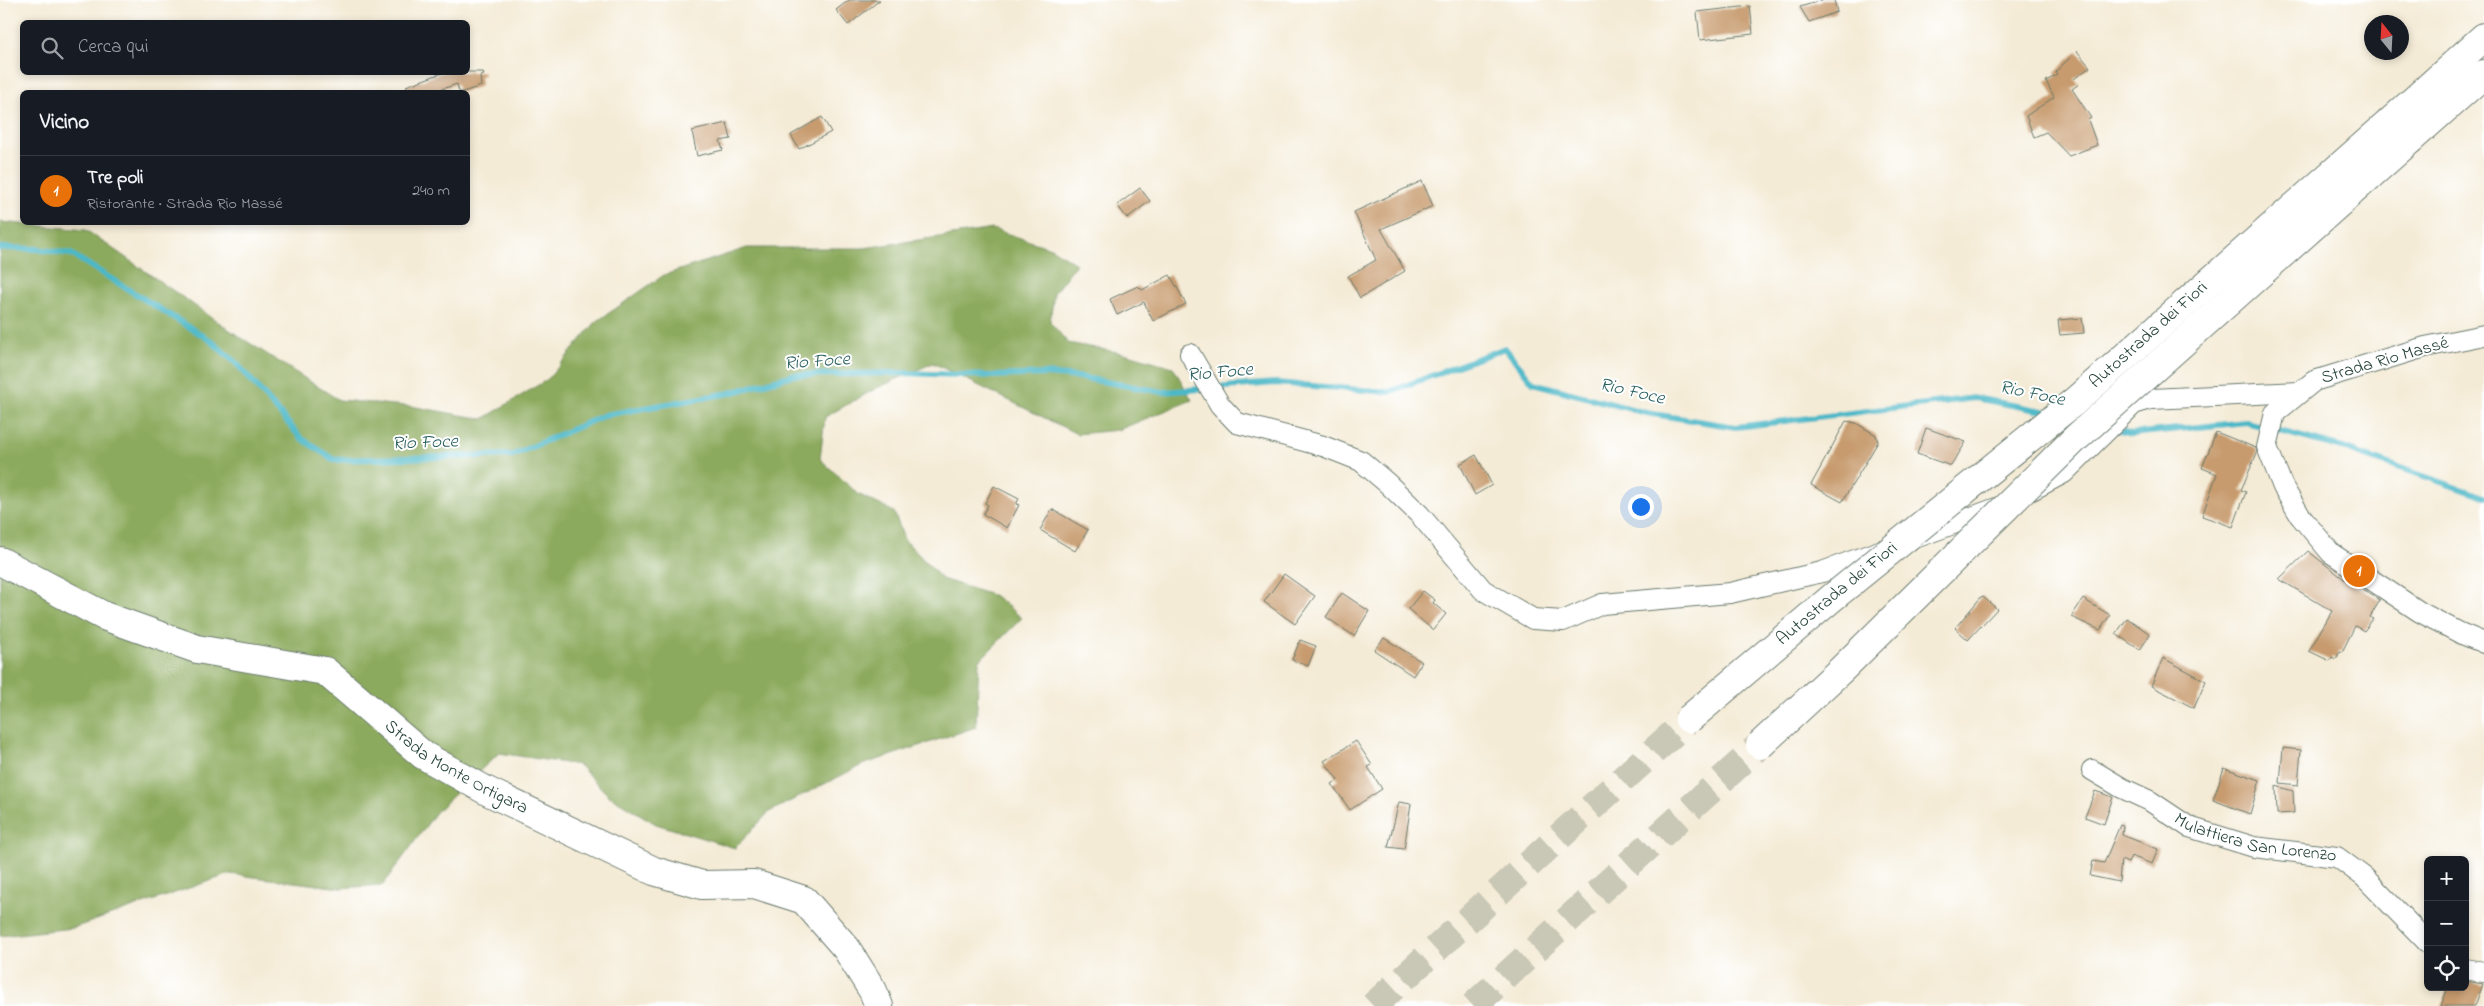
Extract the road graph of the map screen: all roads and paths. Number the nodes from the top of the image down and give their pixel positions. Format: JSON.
{"nodes":[{"id":1,"x":2484,"y":37,"type":"edge"},
{"id":2,"x":2484,"y":74,"type":"edge"},
{"id":3,"x":2484,"y":335,"type":"edge"},
{"id":4,"x":1190,"y":354,"type":"dead end"},
{"id":5,"x":2299,"y":392,"type":"junction"},
{"id":6,"x":0,"y":560,"type":"edge"},
{"id":7,"x":2484,"y":643,"type":"edge"},
{"id":8,"x":1689,"y":719,"type":"tunnel mouth"},
{"id":9,"x":1760,"y":746,"type":"tunnel mouth"},
{"id":10,"x":2092,"y":770,"type":"dead end"},
{"id":11,"x":2424,"y":939,"type":"edge"},
{"id":12,"x":2469,"y":970,"type":"edge"},
{"id":13,"x":2484,"y":972,"type":"edge"},
{"id":14,"x":879,"y":1006,"type":"edge"}],
"edges":[{"from":1,"to":8,"type":"main road","name":"Autostrada dei Fiori","bridge":true},
{"from":2,"to":9,"type":"main road","name":"Autostrada dei Fiori","bridge":true},
{"from":3,"to":5,"type":"street","name":"Strada Rio Massé"},
{"from":4,"to":5,"type":"street"},
{"from":5,"to":7,"type":"street","name":"Strada Rio Massé"},
{"from":6,"to":14,"type":"main road","name":"Strada Monte Ortigara"},
{"from":10,"to":11,"type":"street","name":"Mulattiera San Lorenzo"},
{"from":12,"to":13,"type":"street"}]}
